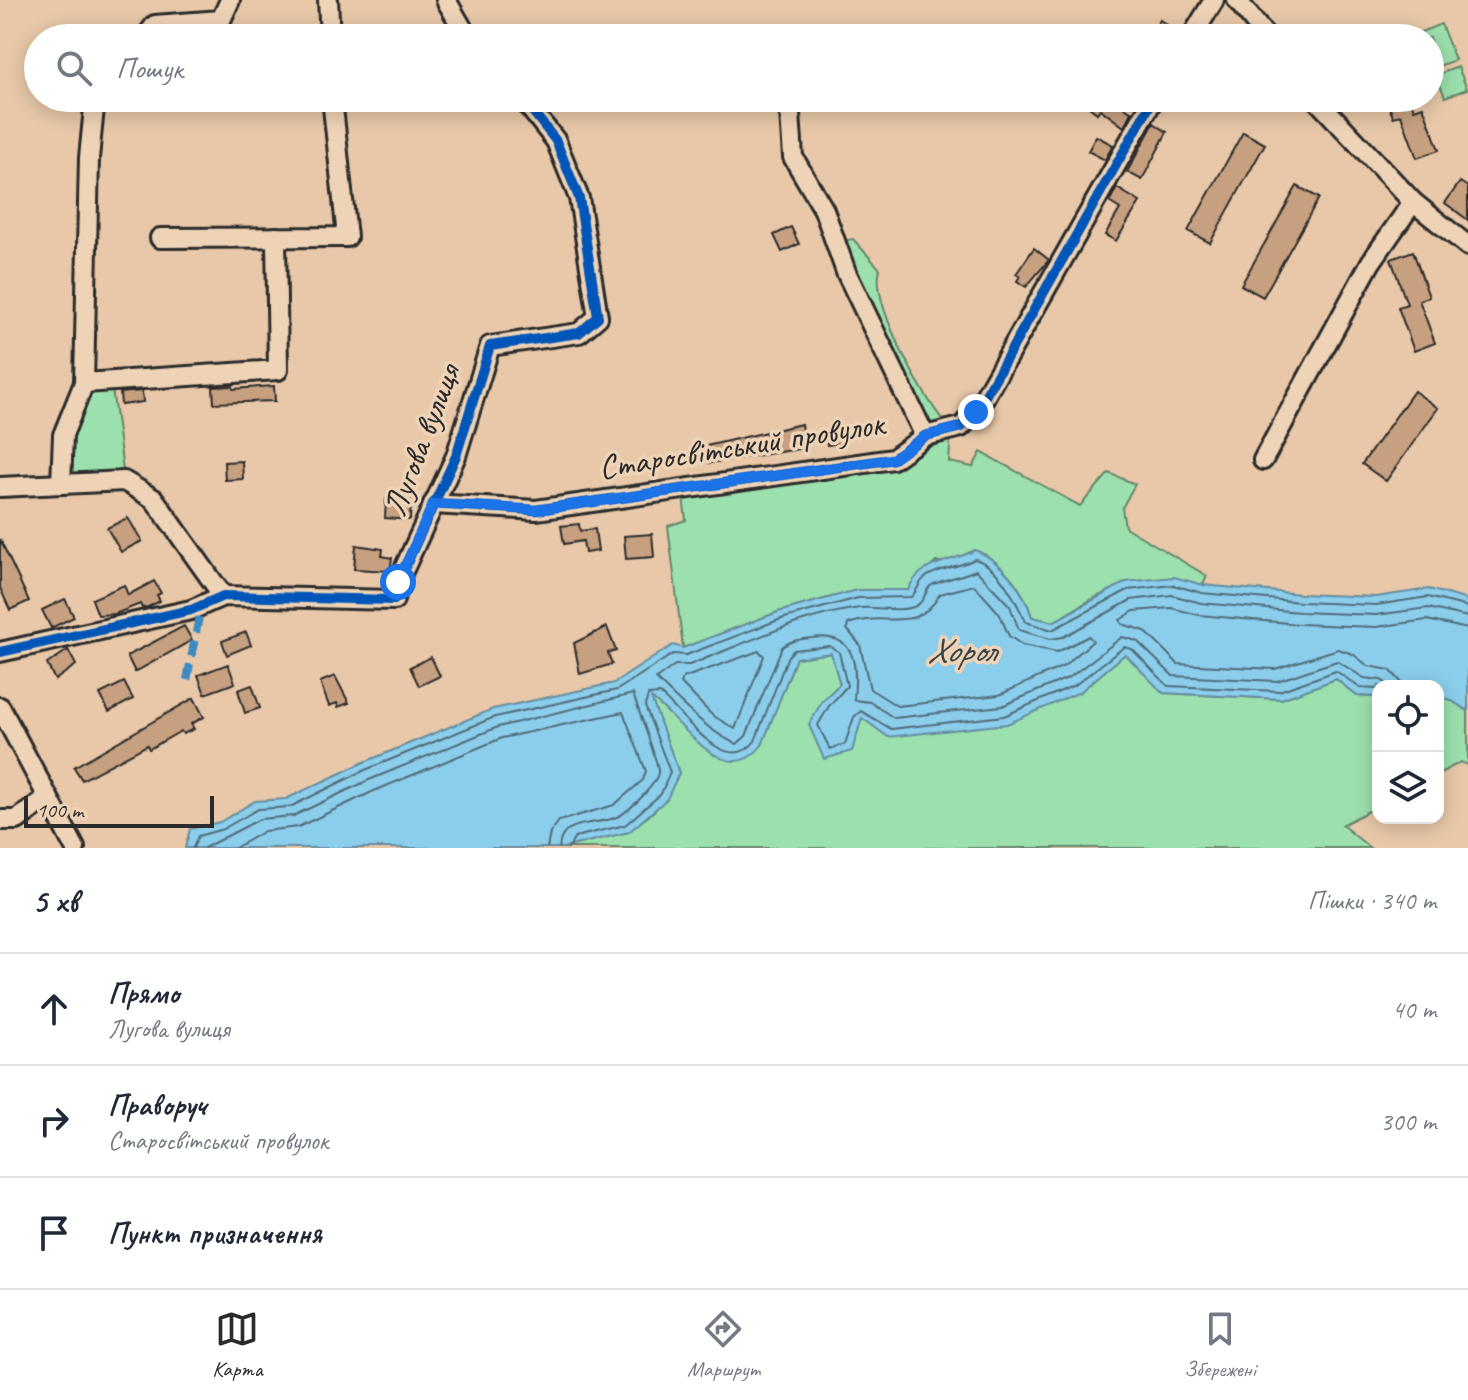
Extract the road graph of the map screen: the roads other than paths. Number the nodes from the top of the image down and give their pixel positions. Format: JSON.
{"nodes":[{"id":1,"x":230,"y":0,"type":"edge"},
{"id":2,"x":328,"y":0,"type":"edge"},
{"id":3,"x":446,"y":0,"type":"edge"},
{"id":4,"x":1214,"y":0,"type":"edge"},
{"id":5,"x":1237,"y":0,"type":"edge"},
{"id":6,"x":168,"y":24,"type":"edge"},
{"id":7,"x":329,"y":24,"type":"edge"},
{"id":8,"x":460,"y":24,"type":"edge"},
{"id":9,"x":1199,"y":24,"type":"edge"},
{"id":10,"x":1256,"y":24,"type":"edge"},
{"id":11,"x":94,"y":112,"type":"edge"},
{"id":12,"x":334,"y":112,"type":"edge"},
{"id":13,"x":533,"y":112,"type":"edge"},
{"id":14,"x":789,"y":112,"type":"edge"},
{"id":15,"x":1146,"y":112,"type":"edge"},
{"id":16,"x":1328,"y":112,"type":"edge"},
{"id":17,"x":1413,"y":202,"type":"junction"},
{"id":18,"x":276,"y":237,"type":"junction"},
{"id":19,"x":160,"y":238,"type":"dead end"},
{"id":20,"x":1468,"y":246,"type":"edge"},
{"id":21,"x":84,"y":383,"type":"junction"},
{"id":22,"x":925,"y":436,"type":"junction"},
{"id":23,"x":1263,"y":460,"type":"dead end"},
{"id":24,"x":61,"y":484,"type":"junction"},
{"id":25,"x":0,"y":487,"type":"edge"},
{"id":26,"x":433,"y":504,"type":"junction"},
{"id":27,"x":223,"y":596,"type":"junction"},
{"id":28,"x":0,"y":652,"type":"edge"},
{"id":29,"x":0,"y":707,"type":"edge"},
{"id":30,"x":48,"y":797,"type":"junction"},
{"id":31,"x":0,"y":820,"type":"edge"},
{"id":32,"x":75,"y":848,"type":"edge"}],
"edges":[{"from":1,"to":6,"type":"street"},
{"from":2,"to":7,"type":"street"},
{"from":3,"to":8,"type":"street"},
{"from":4,"to":9,"type":"street"},
{"from":5,"to":10,"type":"street"},
{"from":11,"to":21,"type":"street"},
{"from":12,"to":18,"type":"street"},
{"from":13,"to":26,"type":"street","name":"Лугова вулиця"},
{"from":14,"to":22,"type":"street"},
{"from":15,"to":22,"type":"street","name":"Старосвітський провулок"},
{"from":16,"to":17,"type":"street"},
{"from":17,"to":20,"type":"street"},
{"from":17,"to":23,"type":"street"},
{"from":18,"to":19,"type":"street"},
{"from":18,"to":21,"type":"street"},
{"from":21,"to":24,"type":"street"},
{"from":22,"to":26,"type":"street","name":"Старосвітський провулок"},
{"from":24,"to":25,"type":"street"},
{"from":24,"to":27,"type":"street"},
{"from":26,"to":27,"type":"street","name":"Лугова вулиця"},
{"from":27,"to":28,"type":"street"},
{"from":29,"to":30,"type":"street"},
{"from":30,"to":31,"type":"street"},
{"from":30,"to":32,"type":"street"}]}
